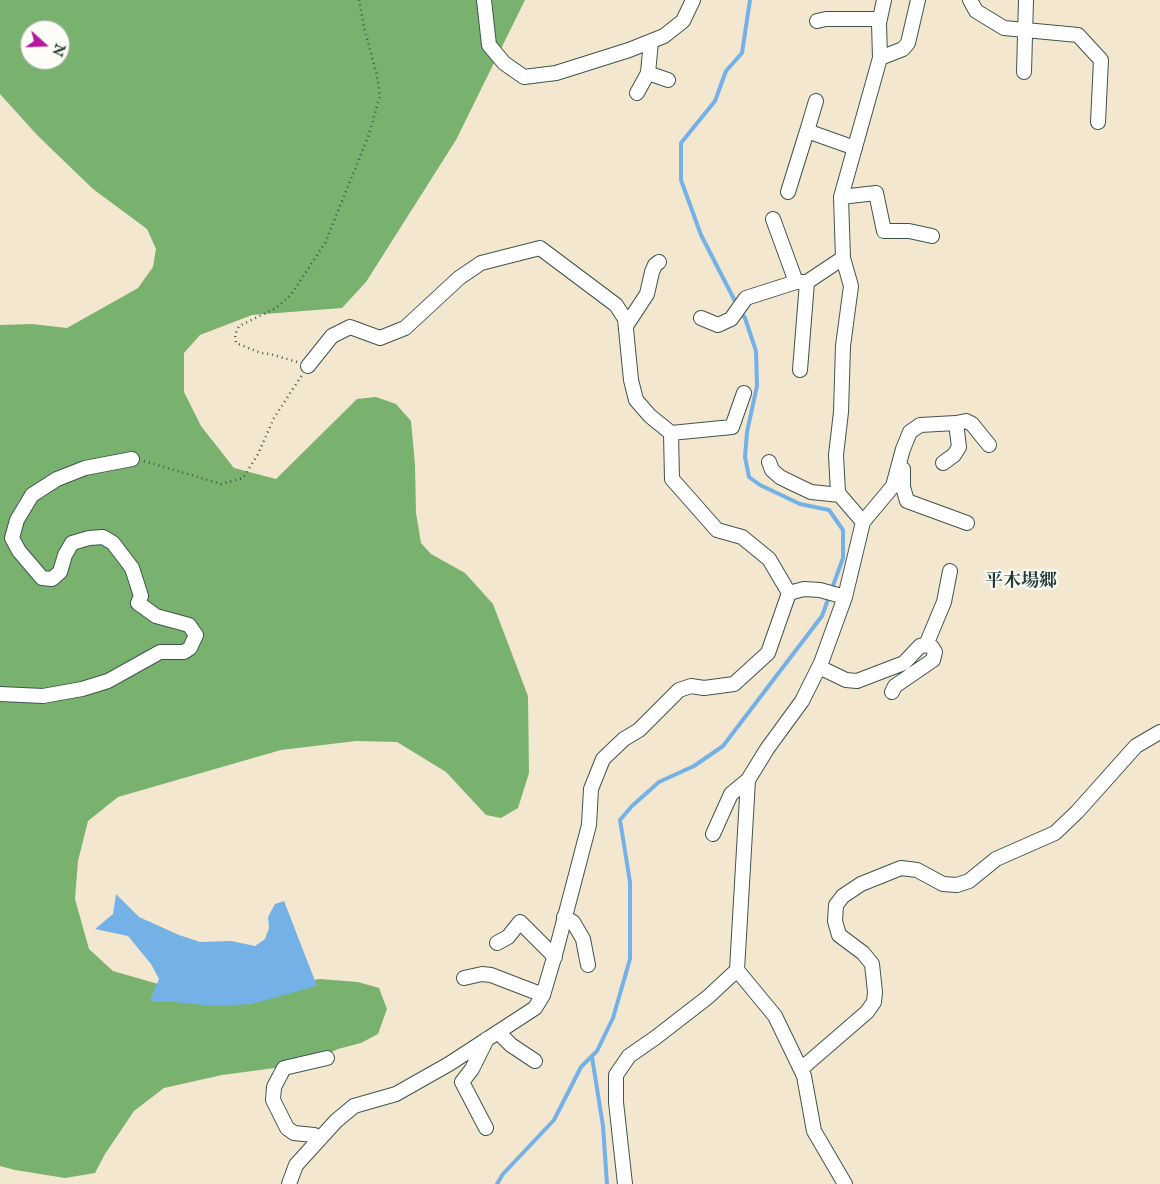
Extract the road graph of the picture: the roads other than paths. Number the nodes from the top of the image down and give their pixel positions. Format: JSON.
{"nodes":[{"id":1,"x":484,"y":0,"type":"edge"},
{"id":2,"x":693,"y":0,"type":"edge"},
{"id":3,"x":884,"y":0,"type":"edge"},
{"id":4,"x":918,"y":0,"type":"edge"},
{"id":5,"x":970,"y":0,"type":"edge"},
{"id":6,"x":1026,"y":0,"type":"edge"},
{"id":7,"x":880,"y":19,"type":"junction"},
{"id":8,"x":818,"y":21,"type":"dead end"},
{"id":9,"x":1025,"y":30,"type":"junction"},
{"id":10,"x":651,"y":41,"type":"junction"},
{"id":11,"x":880,"y":58,"type":"junction"},
{"id":12,"x":1024,"y":72,"type":"dead end"},
{"id":13,"x":648,"y":73,"type":"junction"},
{"id":14,"x":668,"y":80,"type":"dead end"},
{"id":15,"x":637,"y":93,"type":"dead end"},
{"id":16,"x":816,"y":100,"type":"dead end"},
{"id":17,"x":1098,"y":122,"type":"dead end"},
{"id":18,"x":807,"y":131,"type":"junction"},
{"id":19,"x":855,"y":148,"type":"junction"},
{"id":20,"x":788,"y":192,"type":"dead end"},
{"id":21,"x":841,"y":197,"type":"junction"},
{"id":22,"x":773,"y":219,"type":"dead end"},
{"id":23,"x":932,"y":236,"type":"dead end"},
{"id":24,"x":843,"y":258,"type":"junction"},
{"id":25,"x":659,"y":262,"type":"dead end"},
{"id":26,"x":801,"y":282,"type":"junction"},
{"id":27,"x":701,"y":318,"type":"dead end"},
{"id":28,"x":626,"y":326,"type":"junction"},
{"id":29,"x":308,"y":366,"type":"road end"},
{"id":30,"x":800,"y":370,"type":"dead end"},
{"id":31,"x":744,"y":393,"type":"dead end"},
{"id":32,"x":956,"y":423,"type":"junction"},
{"id":33,"x":671,"y":433,"type":"junction"},
{"id":34,"x":989,"y":445,"type":"dead end"},
{"id":35,"x":132,"y":459,"type":"road end"},
{"id":36,"x":769,"y":462,"type":"dead end"},
{"id":37,"x":900,"y":462,"type":"junction"},
{"id":38,"x":942,"y":462,"type":"dead end"},
{"id":39,"x":840,"y":495,"type":"junction"},
{"id":40,"x":863,"y":522,"type":"junction"},
{"id":41,"x":967,"y":523,"type":"dead end"},
{"id":42,"x":950,"y":572,"type":"dead end"},
{"id":43,"x":790,"y":594,"type":"junction"},
{"id":44,"x":842,"y":596,"type":"junction"},
{"id":45,"x":926,"y":645,"type":"junction"},
{"id":46,"x":819,"y":667,"type":"junction"},
{"id":47,"x":892,"y":692,"type":"dead end"},
{"id":48,"x":0,"y":694,"type":"edge"},
{"id":49,"x":1160,"y":732,"type":"edge"},
{"id":50,"x":748,"y":780,"type":"junction"},
{"id":51,"x":713,"y":834,"type":"dead end"},
{"id":52,"x":564,"y":917,"type":"junction"},
{"id":53,"x":497,"y":943,"type":"dead end"},
{"id":54,"x":555,"y":958,"type":"junction"},
{"id":55,"x":588,"y":965,"type":"dead end"},
{"id":56,"x":737,"y":970,"type":"junction"},
{"id":57,"x":464,"y":978,"type":"dead end"},
{"id":58,"x":543,"y":995,"type":"junction"},
{"id":59,"x":493,"y":1035,"type":"junction"},
{"id":60,"x":327,"y":1058,"type":"dead end"},
{"id":61,"x":535,"y":1061,"type":"dead end"},
{"id":62,"x":801,"y":1069,"type":"junction"},
{"id":63,"x":486,"y":1128,"type":"dead end"},
{"id":64,"x":316,"y":1142,"type":"junction"},
{"id":65,"x":289,"y":1184,"type":"edge"},
{"id":66,"x":625,"y":1184,"type":"edge"},
{"id":67,"x":845,"y":1184,"type":"edge"}],
"edges":[{"from":1,"to":10,"type":"street"},
{"from":2,"to":10,"type":"street"},
{"from":3,"to":7,"type":"street"},
{"from":4,"to":11,"type":"street"},
{"from":5,"to":9,"type":"street"},
{"from":6,"to":9,"type":"street"},
{"from":7,"to":8,"type":"street"},
{"from":7,"to":11,"type":"street"},
{"from":9,"to":12,"type":"street"},
{"from":9,"to":17,"type":"street"},
{"from":10,"to":13,"type":"street"},
{"from":11,"to":19,"type":"street"},
{"from":13,"to":14,"type":"street"},
{"from":13,"to":15,"type":"street"},
{"from":16,"to":18,"type":"street"},
{"from":18,"to":19,"type":"street"},
{"from":18,"to":20,"type":"street"},
{"from":19,"to":21,"type":"street"},
{"from":21,"to":23,"type":"street"},
{"from":21,"to":24,"type":"street"},
{"from":22,"to":26,"type":"street"},
{"from":24,"to":26,"type":"street"},
{"from":24,"to":39,"type":"street"},
{"from":25,"to":28,"type":"street"},
{"from":26,"to":27,"type":"street"},
{"from":26,"to":30,"type":"street"},
{"from":28,"to":29,"type":"street"},
{"from":28,"to":33,"type":"street"},
{"from":31,"to":33,"type":"street"},
{"from":32,"to":34,"type":"street"},
{"from":32,"to":37,"type":"street"},
{"from":32,"to":38,"type":"street"},
{"from":33,"to":43,"type":"street"},
{"from":35,"to":48,"type":"street"},
{"from":36,"to":39,"type":"street"},
{"from":37,"to":40,"type":"street"},
{"from":37,"to":41,"type":"street"},
{"from":39,"to":40,"type":"street"},
{"from":40,"to":44,"type":"street"},
{"from":42,"to":45,"type":"street"},
{"from":43,"to":44,"type":"street"},
{"from":43,"to":52,"type":"street"},
{"from":44,"to":46,"type":"street"},
{"from":45,"to":46,"type":"street"},
{"from":45,"to":47,"type":"street"},
{"from":46,"to":50,"type":"street"},
{"from":49,"to":62,"type":"street"},
{"from":50,"to":51,"type":"street"},
{"from":50,"to":56,"type":"street"},
{"from":52,"to":54,"type":"street"},
{"from":52,"to":55,"type":"street"},
{"from":53,"to":54,"type":"street"},
{"from":54,"to":58,"type":"street"},
{"from":56,"to":62,"type":"street"},
{"from":56,"to":66,"type":"street"},
{"from":57,"to":58,"type":"street"},
{"from":58,"to":59,"type":"street"},
{"from":59,"to":61,"type":"street"},
{"from":59,"to":63,"type":"street"},
{"from":59,"to":64,"type":"street"},
{"from":60,"to":64,"type":"street"},
{"from":62,"to":67,"type":"street"},
{"from":64,"to":65,"type":"street"}]}
